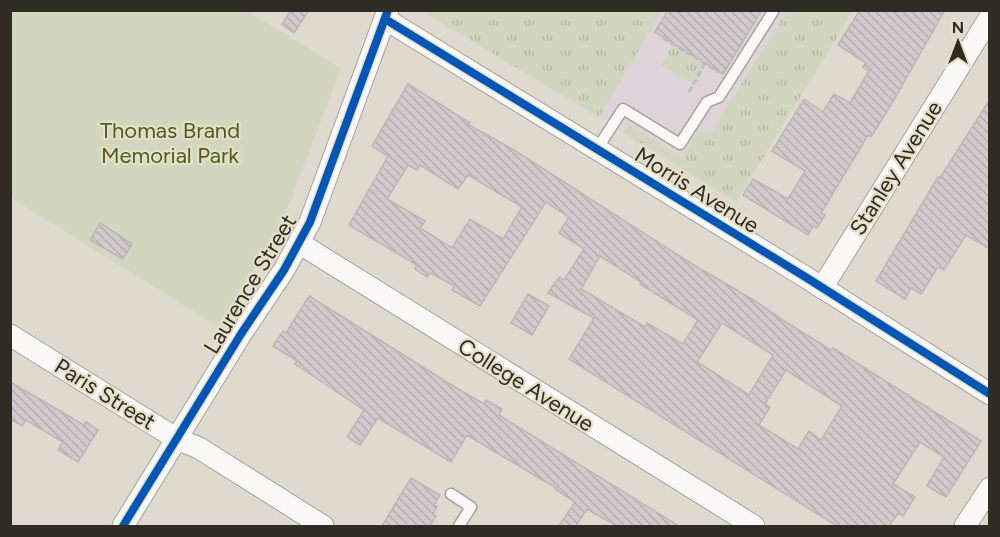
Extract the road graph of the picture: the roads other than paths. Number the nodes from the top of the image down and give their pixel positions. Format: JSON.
{"nodes":[{"id":1,"x":774,"y":10,"type":"edge"},
{"id":2,"x":387,"y":15,"type":"edge"},
{"id":3,"x":990,"y":17,"type":"edge"},
{"id":4,"x":597,"y":149,"type":"junction"},
{"id":5,"x":299,"y":243,"type":"junction"},
{"id":6,"x":822,"y":288,"type":"junction"},
{"id":7,"x":10,"y":335,"type":"edge"},
{"id":8,"x":990,"y":394,"type":"edge"},
{"id":9,"x":177,"y":439,"type":"junction"},
{"id":10,"x":990,"y":488,"type":"edge"},
{"id":11,"x":451,"y":494,"type":"dead end"},
{"id":12,"x":123,"y":526,"type":"edge"},
{"id":13,"x":323,"y":526,"type":"edge"},
{"id":14,"x":459,"y":526,"type":"edge"},
{"id":15,"x":754,"y":526,"type":"edge"},
{"id":16,"x":965,"y":526,"type":"edge"}],
"edges":[{"from":1,"to":4,"type":"lane"},
{"from":2,"to":4,"type":"street","name":"Morris Avenue"},
{"from":2,"to":5,"type":"street","name":"Laurence Street"},
{"from":3,"to":6,"type":"street","name":"Stanley Avenue"},
{"from":4,"to":6,"type":"street","name":"Morris Avenue"},
{"from":5,"to":9,"type":"street","name":"Laurence Street"},
{"from":5,"to":15,"type":"street","name":"College Avenue"},
{"from":6,"to":8,"type":"street","name":"Morris Avenue"},
{"from":7,"to":9,"type":"street","name":"Paris Street"},
{"from":9,"to":12,"type":"street","name":"Laurence Street"},
{"from":9,"to":13,"type":"street","name":"Paris Street"},
{"from":10,"to":16,"type":"street"},
{"from":11,"to":14,"type":"lane"}]}
